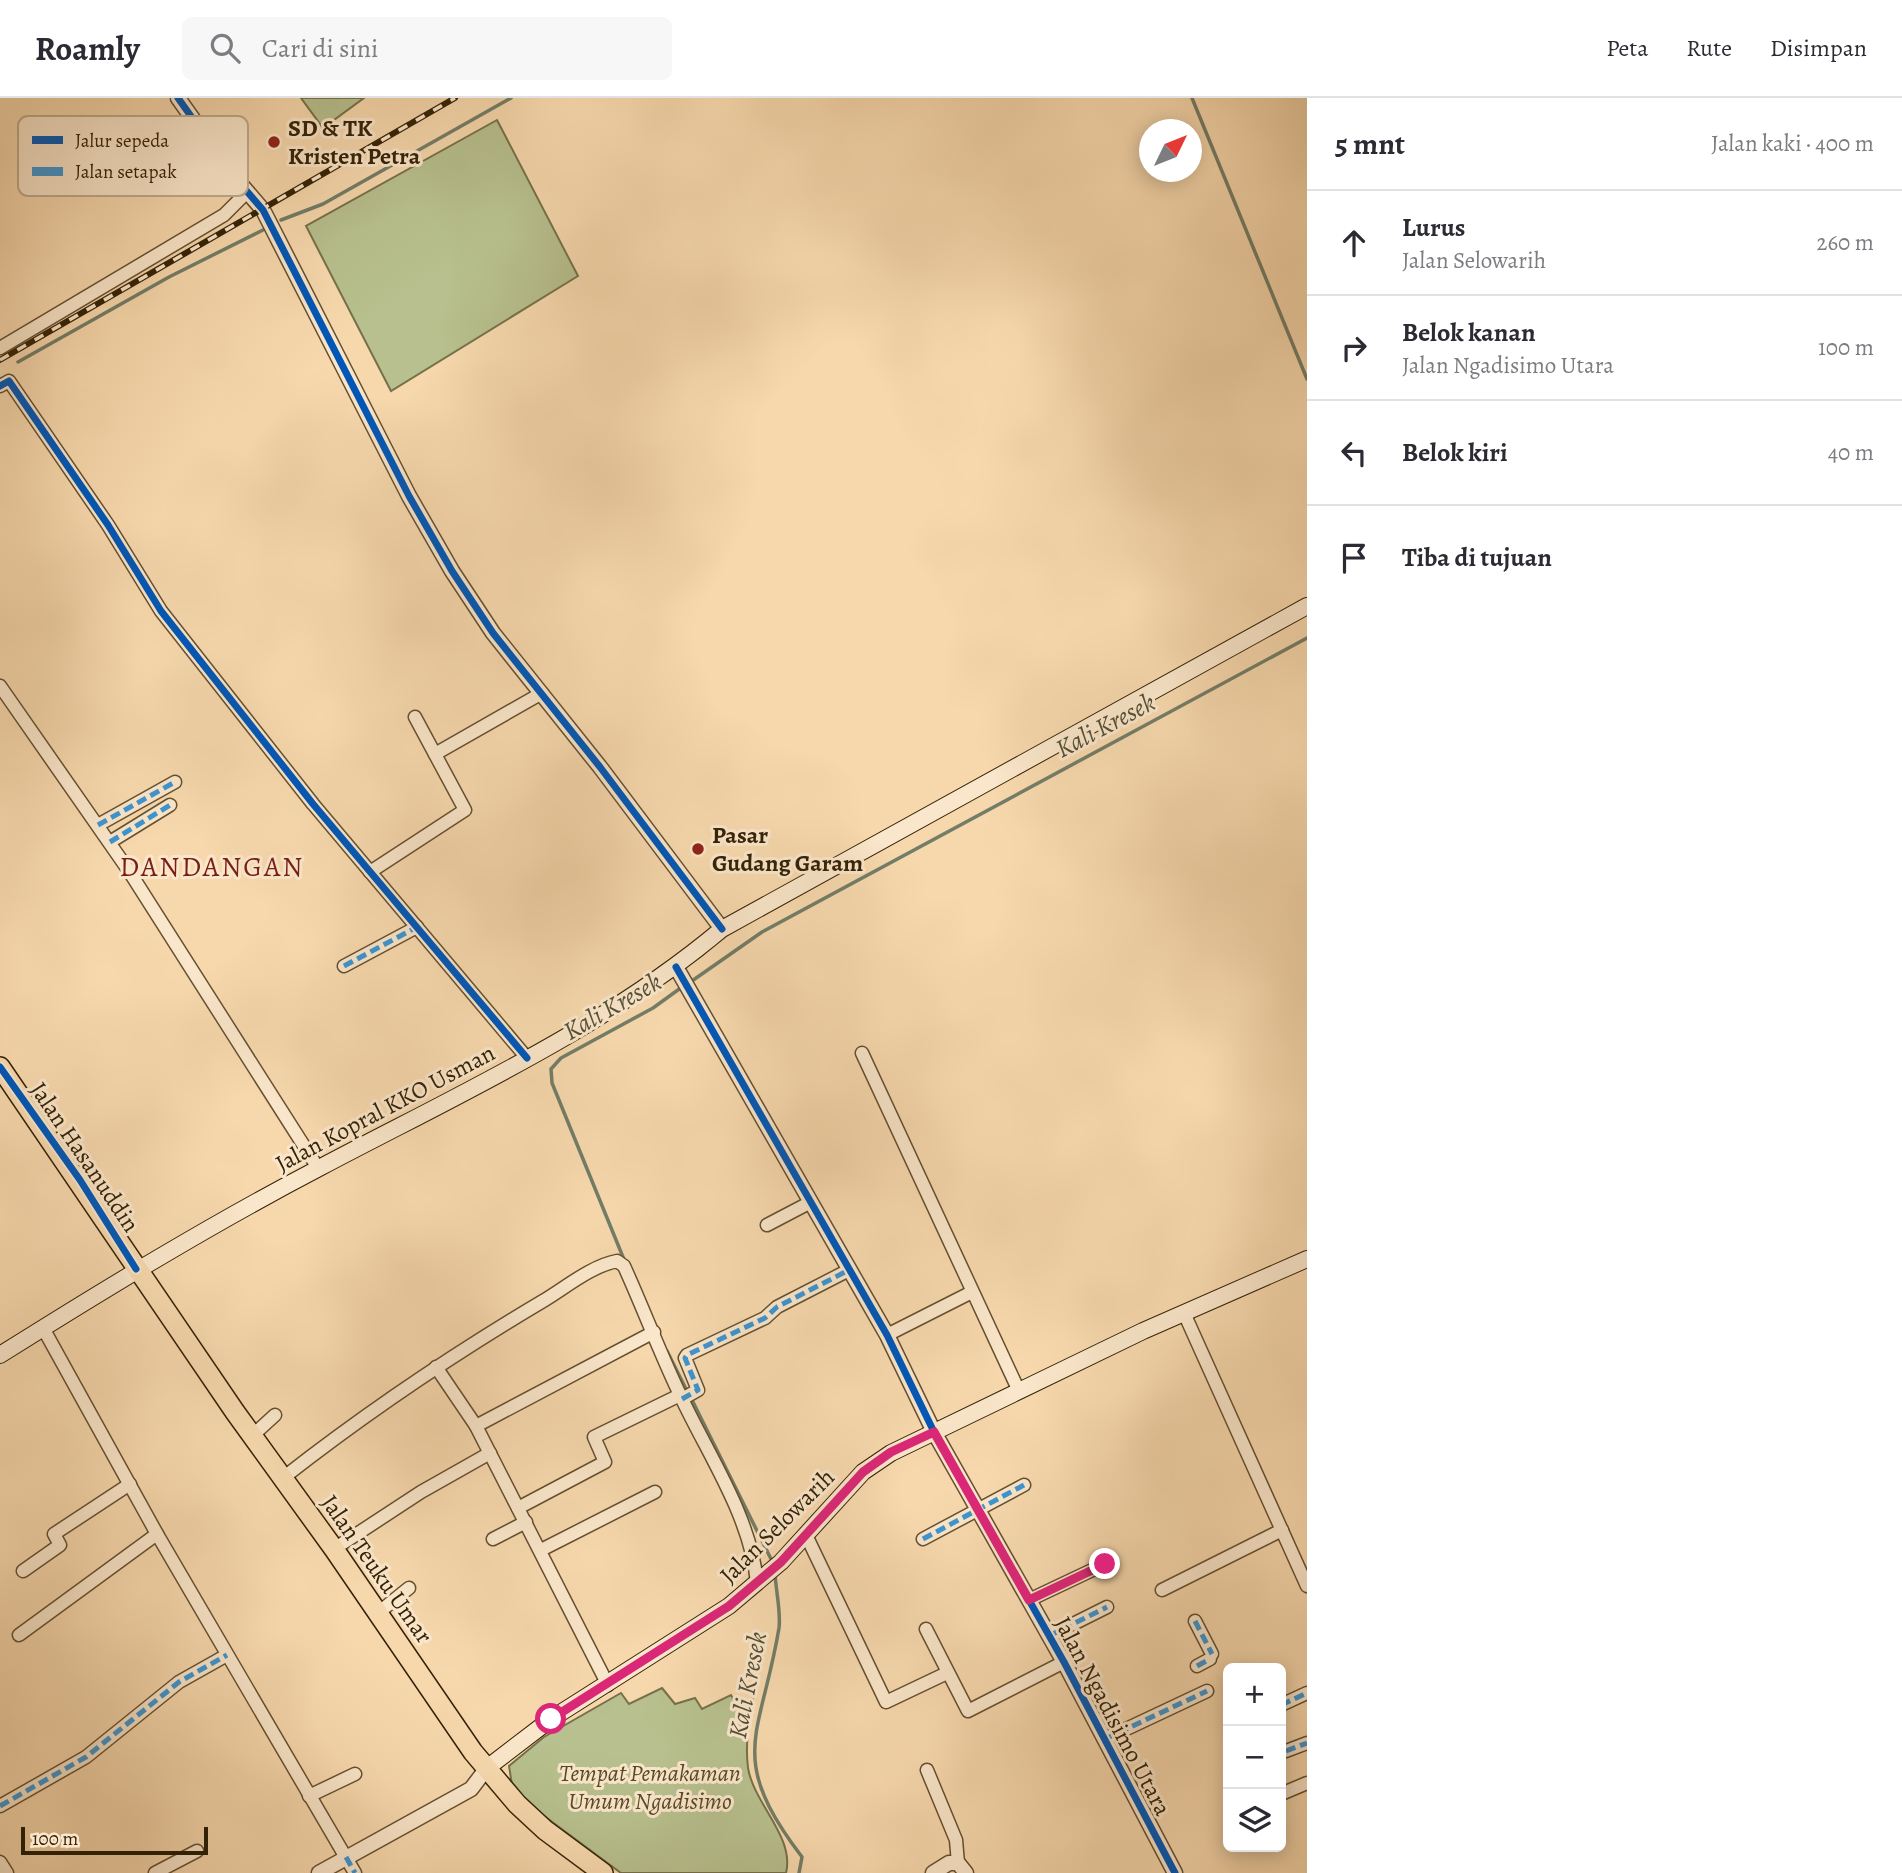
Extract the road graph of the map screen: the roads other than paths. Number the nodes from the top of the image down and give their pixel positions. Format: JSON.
{"nodes":[{"id":1,"x":178,"y":98,"type":"edge"},
{"id":2,"x":191,"y":116,"type":"edge"},
{"id":3,"x":248,"y":193,"type":"edge"},
{"id":4,"x":243,"y":196,"type":"edge"},
{"id":5,"x":0,"y":348,"type":"edge"},
{"id":6,"x":0,"y":386,"type":"edge"},
{"id":7,"x":1307,"y":606,"type":"edge"},
{"id":8,"x":0,"y":686,"type":"edge"},
{"id":9,"x":542,"y":693,"type":"junction"},
{"id":10,"x":415,"y":717,"type":"dead end"},
{"id":11,"x":435,"y":754,"type":"junction"},
{"id":12,"x":175,"y":782,"type":"dead end"},
{"id":13,"x":170,"y":805,"type":"dead end"},
{"id":14,"x":98,"y":825,"type":"junction"},
{"id":15,"x":110,"y":842,"type":"junction"},
{"id":16,"x":370,"y":872,"type":"junction"},
{"id":17,"x":417,"y":927,"type":"junction"},
{"id":18,"x":722,"y":929,"type":"junction"},
{"id":19,"x":344,"y":965,"type":"dead end"},
{"id":20,"x":682,"y":976,"type":"junction"},
{"id":21,"x":862,"y":1053,"type":"dead end"},
{"id":22,"x":527,"y":1058,"type":"junction"},
{"id":23,"x":0,"y":1067,"type":"edge"},
{"id":24,"x":318,"y":1168,"type":"junction"},
{"id":25,"x":809,"y":1203,"type":"junction"},
{"id":26,"x":766,"y":1225,"type":"dead end"},
{"id":27,"x":1307,"y":1259,"type":"edge"},
{"id":28,"x":136,"y":1269,"type":"junction"},
{"id":29,"x":849,"y":1270,"type":"junction"},
{"id":30,"x":972,"y":1292,"type":"junction"},
{"id":31,"x":1184,"y":1312,"type":"junction"},
{"id":32,"x":43,"y":1328,"type":"junction"},
{"id":33,"x":654,"y":1332,"type":"junction"},
{"id":34,"x":887,"y":1335,"type":"junction"},
{"id":35,"x":0,"y":1355,"type":"edge"},
{"id":36,"x":436,"y":1367,"type":"junction"},
{"id":37,"x":1018,"y":1389,"type":"junction"},
{"id":38,"x":682,"y":1397,"type":"junction"},
{"id":39,"x":275,"y":1415,"type":"dead end"},
{"id":40,"x":476,"y":1426,"type":"junction"},
{"id":41,"x":934,"y":1432,"type":"junction"},
{"id":42,"x":252,"y":1436,"type":"junction"},
{"id":43,"x":490,"y":1453,"type":"junction"},
{"id":44,"x":283,"y":1478,"type":"junction"},
{"id":45,"x":130,"y":1484,"type":"junction"},
{"id":46,"x":1024,"y":1485,"type":"dead end"},
{"id":47,"x":655,"y":1492,"type":"dead end"},
{"id":48,"x":518,"y":1508,"type":"junction"},
{"id":49,"x":977,"y":1508,"type":"junction"},
{"id":50,"x":526,"y":1522,"type":"junction"},
{"id":51,"x":1282,"y":1530,"type":"junction"},
{"id":52,"x":157,"y":1534,"type":"junction"},
{"id":53,"x":806,"y":1535,"type":"junction"},
{"id":54,"x":493,"y":1539,"type":"dead end"},
{"id":55,"x":923,"y":1539,"type":"dead end"},
{"id":56,"x":334,"y":1549,"type":"junction"},
{"id":57,"x":541,"y":1550,"type":"junction"},
{"id":58,"x":1105,"y":1564,"type":"dead end"},
{"id":59,"x":23,"y":1572,"type":"dead end"},
{"id":60,"x":760,"y":1581,"type":"junction"},
{"id":61,"x":1307,"y":1586,"type":"edge"},
{"id":62,"x":409,"y":1588,"type":"dead end"},
{"id":63,"x":1162,"y":1590,"type":"dead end"},
{"id":64,"x":1029,"y":1600,"type":"junction"},
{"id":65,"x":1107,"y":1607,"type":"dead end"},
{"id":66,"x":378,"y":1613,"type":"junction"},
{"id":67,"x":1195,"y":1621,"type":"dead end"},
{"id":68,"x":926,"y":1629,"type":"dead end"},
{"id":69,"x":19,"y":1635,"type":"dead end"},
{"id":70,"x":1049,"y":1636,"type":"junction"},
{"id":71,"x":228,"y":1655,"type":"junction"},
{"id":72,"x":1064,"y":1662,"type":"junction"},
{"id":73,"x":1197,"y":1666,"type":"dead end"},
{"id":74,"x":947,"y":1673,"type":"junction"},
{"id":75,"x":608,"y":1685,"type":"junction"},
{"id":76,"x":1207,"y":1691,"type":"dead end"},
{"id":77,"x":1307,"y":1693,"type":"edge"},
{"id":78,"x":1286,"y":1703,"type":"edge"},
{"id":79,"x":1105,"y":1739,"type":"junction"},
{"id":80,"x":1307,"y":1743,"type":"edge"},
{"id":81,"x":1286,"y":1751,"type":"dead end"},
{"id":82,"x":487,"y":1768,"type":"junction"},
{"id":83,"x":927,"y":1770,"type":"dead end"},
{"id":84,"x":355,"y":1774,"type":"dead end"},
{"id":85,"x":1307,"y":1783,"type":"edge"},
{"id":86,"x":1286,"y":1792,"type":"edge"},
{"id":87,"x":310,"y":1796,"type":"junction"},
{"id":88,"x":0,"y":1806,"type":"edge"},
{"id":89,"x":197,"y":1851,"type":"dead end"},
{"id":90,"x":346,"y":1857,"type":"junction"},
{"id":91,"x":0,"y":1861,"type":"edge"},
{"id":92,"x":962,"y":1868,"type":"edge"},
{"id":93,"x":7,"y":1873,"type":"edge"},
{"id":94,"x":155,"y":1873,"type":"edge"},
{"id":95,"x":319,"y":1873,"type":"edge"},
{"id":96,"x":355,"y":1873,"type":"edge"},
{"id":97,"x":603,"y":1873,"type":"edge"},
{"id":98,"x":933,"y":1873,"type":"edge"},
{"id":99,"x":1175,"y":1873,"type":"edge"}],
"edges":[{"from":1,"to":2,"type":"street"},
{"from":3,"to":9,"type":"street"},
{"from":4,"to":5,"type":"street"},
{"from":6,"to":16,"type":"street"},
{"from":7,"to":18,"type":"main road","name":"Jalan Kopral KKO Usman"},
{"from":8,"to":14,"type":"street"},
{"from":9,"to":11,"type":"street"},
{"from":9,"to":18,"type":"street"},
{"from":10,"to":11,"type":"street"},
{"from":11,"to":16,"type":"street"},
{"from":12,"to":14,"type":"street"},
{"from":13,"to":15,"type":"street"},
{"from":14,"to":15,"type":"street"},
{"from":15,"to":24,"type":"street"},
{"from":16,"to":17,"type":"street"},
{"from":17,"to":19,"type":"street"},
{"from":17,"to":22,"type":"street"},
{"from":18,"to":20,"type":"main road","name":"Jalan Kopral KKO Usman"},
{"from":20,"to":22,"type":"main road","name":"Jalan Kopral KKO Usman"},
{"from":20,"to":25,"type":"street","name":"Jalan Ngadisimo Utara"},
{"from":21,"to":30,"type":"street"},
{"from":22,"to":24,"type":"main road","name":"Jalan Kopral KKO Usman"},
{"from":23,"to":28,"type":"main road","name":"Jalan Hasanuddin"},
{"from":24,"to":28,"type":"main road","name":"Jalan Kopral KKO Usman"},
{"from":25,"to":26,"type":"street"},
{"from":25,"to":29,"type":"street","name":"Jalan Ngadisimo Utara"},
{"from":27,"to":31,"type":"main road","name":"Jalan Selowarih"},
{"from":28,"to":32,"type":"main road","name":"Jalan Kopral KKO Usman"},
{"from":28,"to":42,"type":"main road","name":"Jalan Teuku Umar"},
{"from":29,"to":34,"type":"street","name":"Jalan Ngadisimo Utara"},
{"from":29,"to":38,"type":"street"},
{"from":30,"to":34,"type":"street"},
{"from":30,"to":37,"type":"street"},
{"from":31,"to":37,"type":"main road","name":"Jalan Selowarih"},
{"from":31,"to":51,"type":"street"},
{"from":32,"to":35,"type":"main road","name":"Jalan Kopral KKO Usman"},
{"from":32,"to":45,"type":"street"},
{"from":33,"to":36,"type":"street"},
{"from":33,"to":38,"type":"street"},
{"from":33,"to":40,"type":"street"},
{"from":34,"to":41,"type":"street","name":"Jalan Ngadisimo Utara"},
{"from":36,"to":40,"type":"street"},
{"from":36,"to":44,"type":"street"},
{"from":37,"to":41,"type":"main road","name":"Jalan Selowarih"},
{"from":38,"to":48,"type":"street"},
{"from":38,"to":60,"type":"street"},
{"from":39,"to":42,"type":"street"},
{"from":40,"to":43,"type":"street"},
{"from":41,"to":49,"type":"street","name":"Jalan Ngadisimo Utara"},
{"from":41,"to":53,"type":"main road","name":"Jalan Selowarih"},
{"from":42,"to":44,"type":"main road","name":"Jalan Teuku Umar"},
{"from":43,"to":48,"type":"street"},
{"from":43,"to":56,"type":"street"},
{"from":44,"to":56,"type":"main road","name":"Jalan Teuku Umar"},
{"from":45,"to":52,"type":"street"},
{"from":45,"to":59,"type":"street"},
{"from":46,"to":49,"type":"street"},
{"from":47,"to":57,"type":"street"},
{"from":48,"to":50,"type":"street"},
{"from":49,"to":55,"type":"street"},
{"from":49,"to":64,"type":"street","name":"Jalan Ngadisimo Utara"},
{"from":50,"to":54,"type":"street"},
{"from":50,"to":57,"type":"street"},
{"from":51,"to":61,"type":"street"},
{"from":51,"to":63,"type":"street"},
{"from":52,"to":69,"type":"street"},
{"from":52,"to":71,"type":"street"},
{"from":53,"to":60,"type":"main road","name":"Jalan Selowarih"},
{"from":53,"to":74,"type":"street"},
{"from":56,"to":66,"type":"main road","name":"Jalan Teuku Umar"},
{"from":57,"to":75,"type":"street"},
{"from":58,"to":64,"type":"street"},
{"from":60,"to":75,"type":"main road","name":"Jalan Selowarih"},
{"from":62,"to":66,"type":"street"},
{"from":64,"to":70,"type":"street","name":"Jalan Ngadisimo Utara"},
{"from":65,"to":70,"type":"street"},
{"from":66,"to":82,"type":"main road","name":"Jalan Teuku Umar"},
{"from":67,"to":73,"type":"street"},
{"from":68,"to":74,"type":"street"},
{"from":70,"to":72,"type":"street","name":"Jalan Ngadisimo Utara"},
{"from":71,"to":87,"type":"street"},
{"from":71,"to":88,"type":"street"},
{"from":72,"to":74,"type":"street"},
{"from":72,"to":79,"type":"street","name":"Jalan Ngadisimo Utara"},
{"from":75,"to":82,"type":"main road","name":"Jalan Selowarih"},
{"from":76,"to":79,"type":"street"},
{"from":77,"to":78,"type":"street"},
{"from":79,"to":99,"type":"street","name":"Jalan Ngadisimo Utara"},
{"from":80,"to":81,"type":"street"},
{"from":82,"to":90,"type":"street"},
{"from":82,"to":97,"type":"main road","name":"Jalan Teuku Umar"},
{"from":83,"to":92,"type":"street"},
{"from":84,"to":87,"type":"street"},
{"from":85,"to":86,"type":"street"},
{"from":87,"to":90,"type":"street"},
{"from":89,"to":94,"type":"street"},
{"from":90,"to":95,"type":"street"},
{"from":90,"to":96,"type":"street"},
{"from":91,"to":93,"type":"street"},
{"from":92,"to":98,"type":"street"}]}
